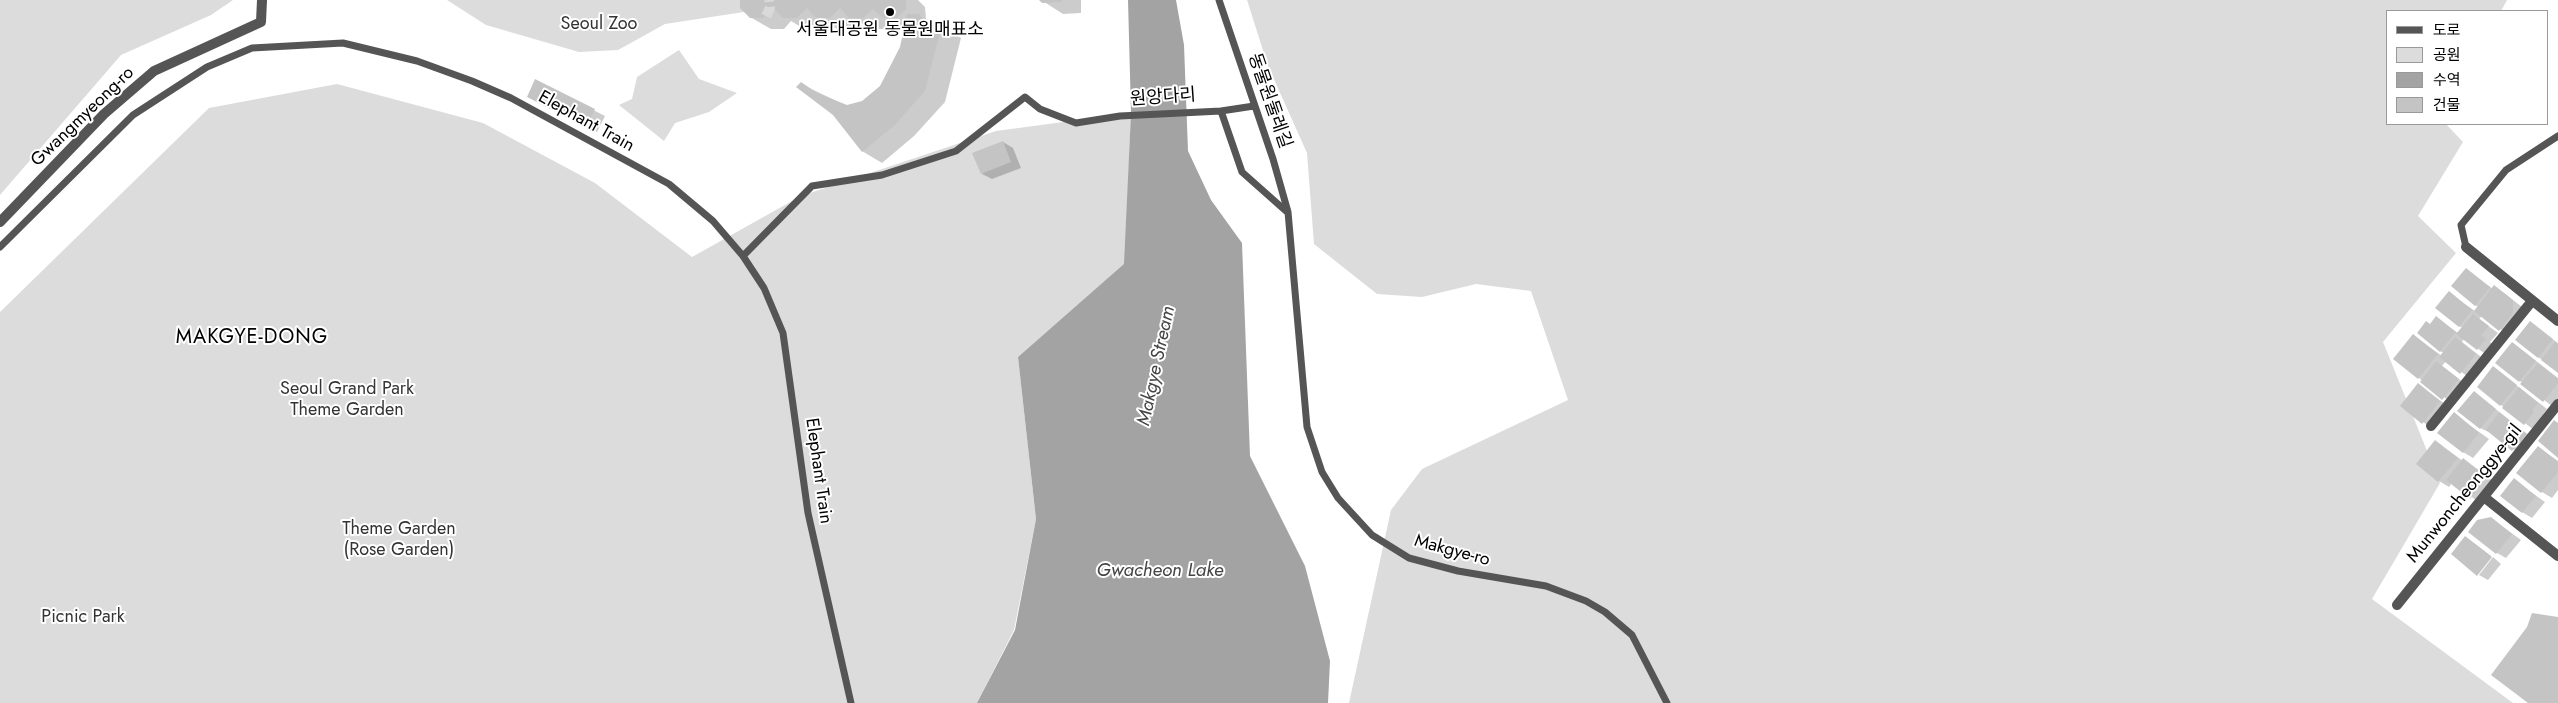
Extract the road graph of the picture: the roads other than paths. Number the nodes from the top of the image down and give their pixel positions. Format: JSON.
{"nodes":[{"id":1,"x":262,"y":0,"type":"edge"},
{"id":2,"x":1219,"y":0,"type":"edge"},
{"id":3,"x":1254,"y":106,"type":"junction"},
{"id":4,"x":1221,"y":111,"type":"junction"},
{"id":5,"x":2558,"y":136,"type":"edge"},
{"id":6,"x":1288,"y":212,"type":"junction"},
{"id":7,"x":0,"y":222,"type":"edge"},
{"id":8,"x":0,"y":247,"type":"edge"},
{"id":9,"x":2466,"y":247,"type":"joint"},
{"id":10,"x":743,"y":256,"type":"junction"},
{"id":11,"x":2532,"y":301,"type":"junction"},
{"id":12,"x":2556,"y":316,"type":"edge"},
{"id":13,"x":2558,"y":404,"type":"edge"},
{"id":14,"x":2431,"y":426,"type":"dead end"},
{"id":15,"x":2484,"y":497,"type":"junction"},
{"id":16,"x":2557,"y":554,"type":"edge"},
{"id":17,"x":2397,"y":605,"type":"dead end"},
{"id":18,"x":851,"y":703,"type":"edge"},
{"id":19,"x":1667,"y":703,"type":"edge"}],
"edges":[{"from":1,"to":7,"type":"street","name":"Gwangmyeong-ro"},
{"from":2,"to":3,"type":"lane","name":"동물원둘레길"},
{"from":3,"to":4,"type":"lane","name":"원앙다리"},
{"from":3,"to":6,"type":"lane","name":"동물원둘레길"},
{"from":4,"to":6,"type":"lane"},
{"from":4,"to":10,"type":"lane","name":"원앙다리"},
{"from":5,"to":9,"type":"lane"},
{"from":6,"to":19,"type":"lane","name":"Makgye-ro"},
{"from":8,"to":10,"type":"lane","name":"Elephant Train"},
{"from":9,"to":11,"type":"street"},
{"from":10,"to":18,"type":"lane","name":"Elephant Train"},
{"from":11,"to":12,"type":"street"},
{"from":11,"to":14,"type":"street"},
{"from":13,"to":15,"type":"street","name":"Munwoncheonggye-gil"},
{"from":15,"to":16,"type":"street"},
{"from":15,"to":17,"type":"street","name":"Munwoncheonggye-gil"}]}
